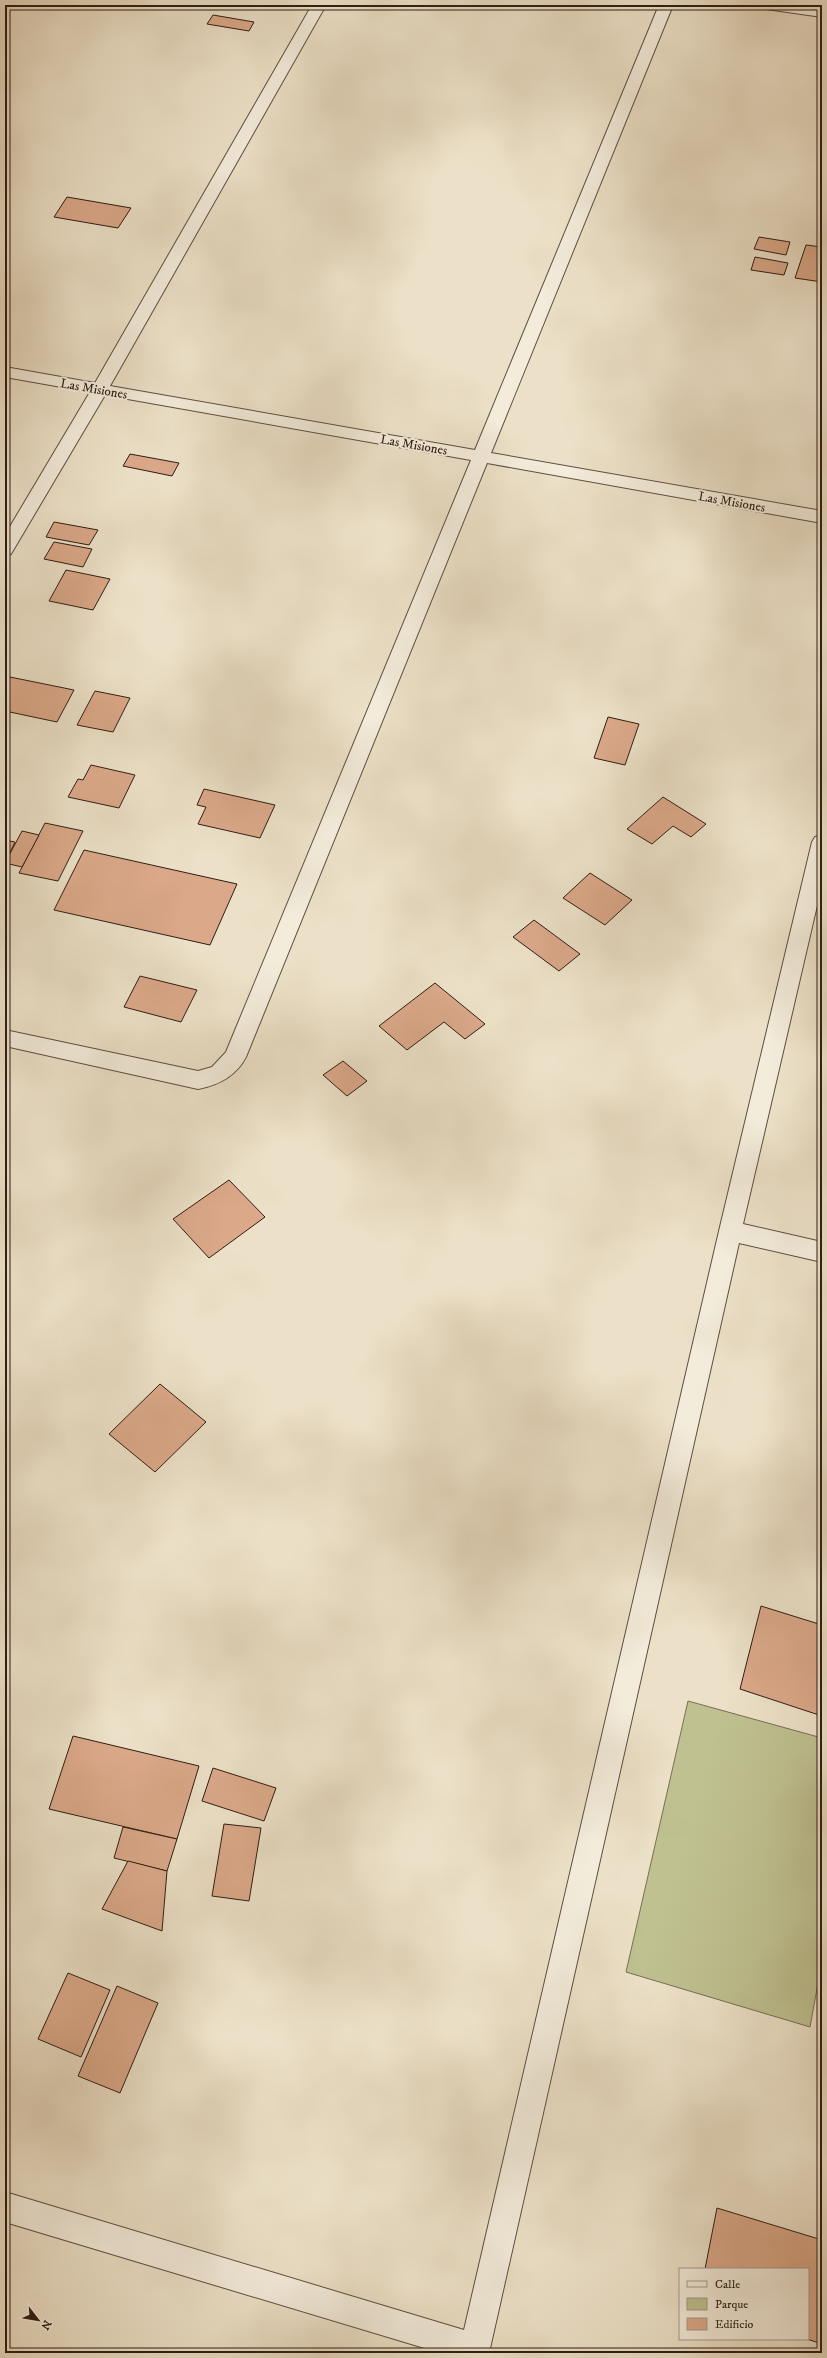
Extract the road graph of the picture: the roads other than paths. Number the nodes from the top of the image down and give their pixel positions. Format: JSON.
{"nodes":[{"id":1,"x":319,"y":5,"type":"edge"},
{"id":2,"x":666,"y":5,"type":"edge"},
{"id":3,"x":766,"y":5,"type":"edge"},
{"id":4,"x":822,"y":13,"type":"edge"},
{"id":5,"x":5,"y":372,"type":"edge"},
{"id":6,"x":100,"y":389,"type":"junction"},
{"id":7,"x":483,"y":456,"type":"junction"},
{"id":8,"x":822,"y":517,"type":"edge"},
{"id":9,"x":5,"y":550,"type":"edge"},
{"id":10,"x":822,"y":842,"type":"edge"},
{"id":11,"x":5,"y":1038,"type":"edge"},
{"id":12,"x":730,"y":1232,"type":"junction"},
{"id":13,"x":822,"y":1252,"type":"edge"},
{"id":14,"x":5,"y":2207,"type":"edge"},
{"id":15,"x":475,"y":2351,"type":"edge"}],
"edges":[{"from":1,"to":6,"type":"street"},
{"from":2,"to":7,"type":"street"},
{"from":3,"to":4,"type":"street"},
{"from":5,"to":6,"type":"street","name":"Las Misiones"},
{"from":6,"to":7,"type":"street","name":"Las Misiones"},
{"from":6,"to":9,"type":"street"},
{"from":7,"to":8,"type":"street","name":"Las Misiones"},
{"from":7,"to":11,"type":"street"},
{"from":10,"to":12,"type":"street"},
{"from":12,"to":13,"type":"street"},
{"from":12,"to":15,"type":"street"},
{"from":14,"to":15,"type":"street"}]}
